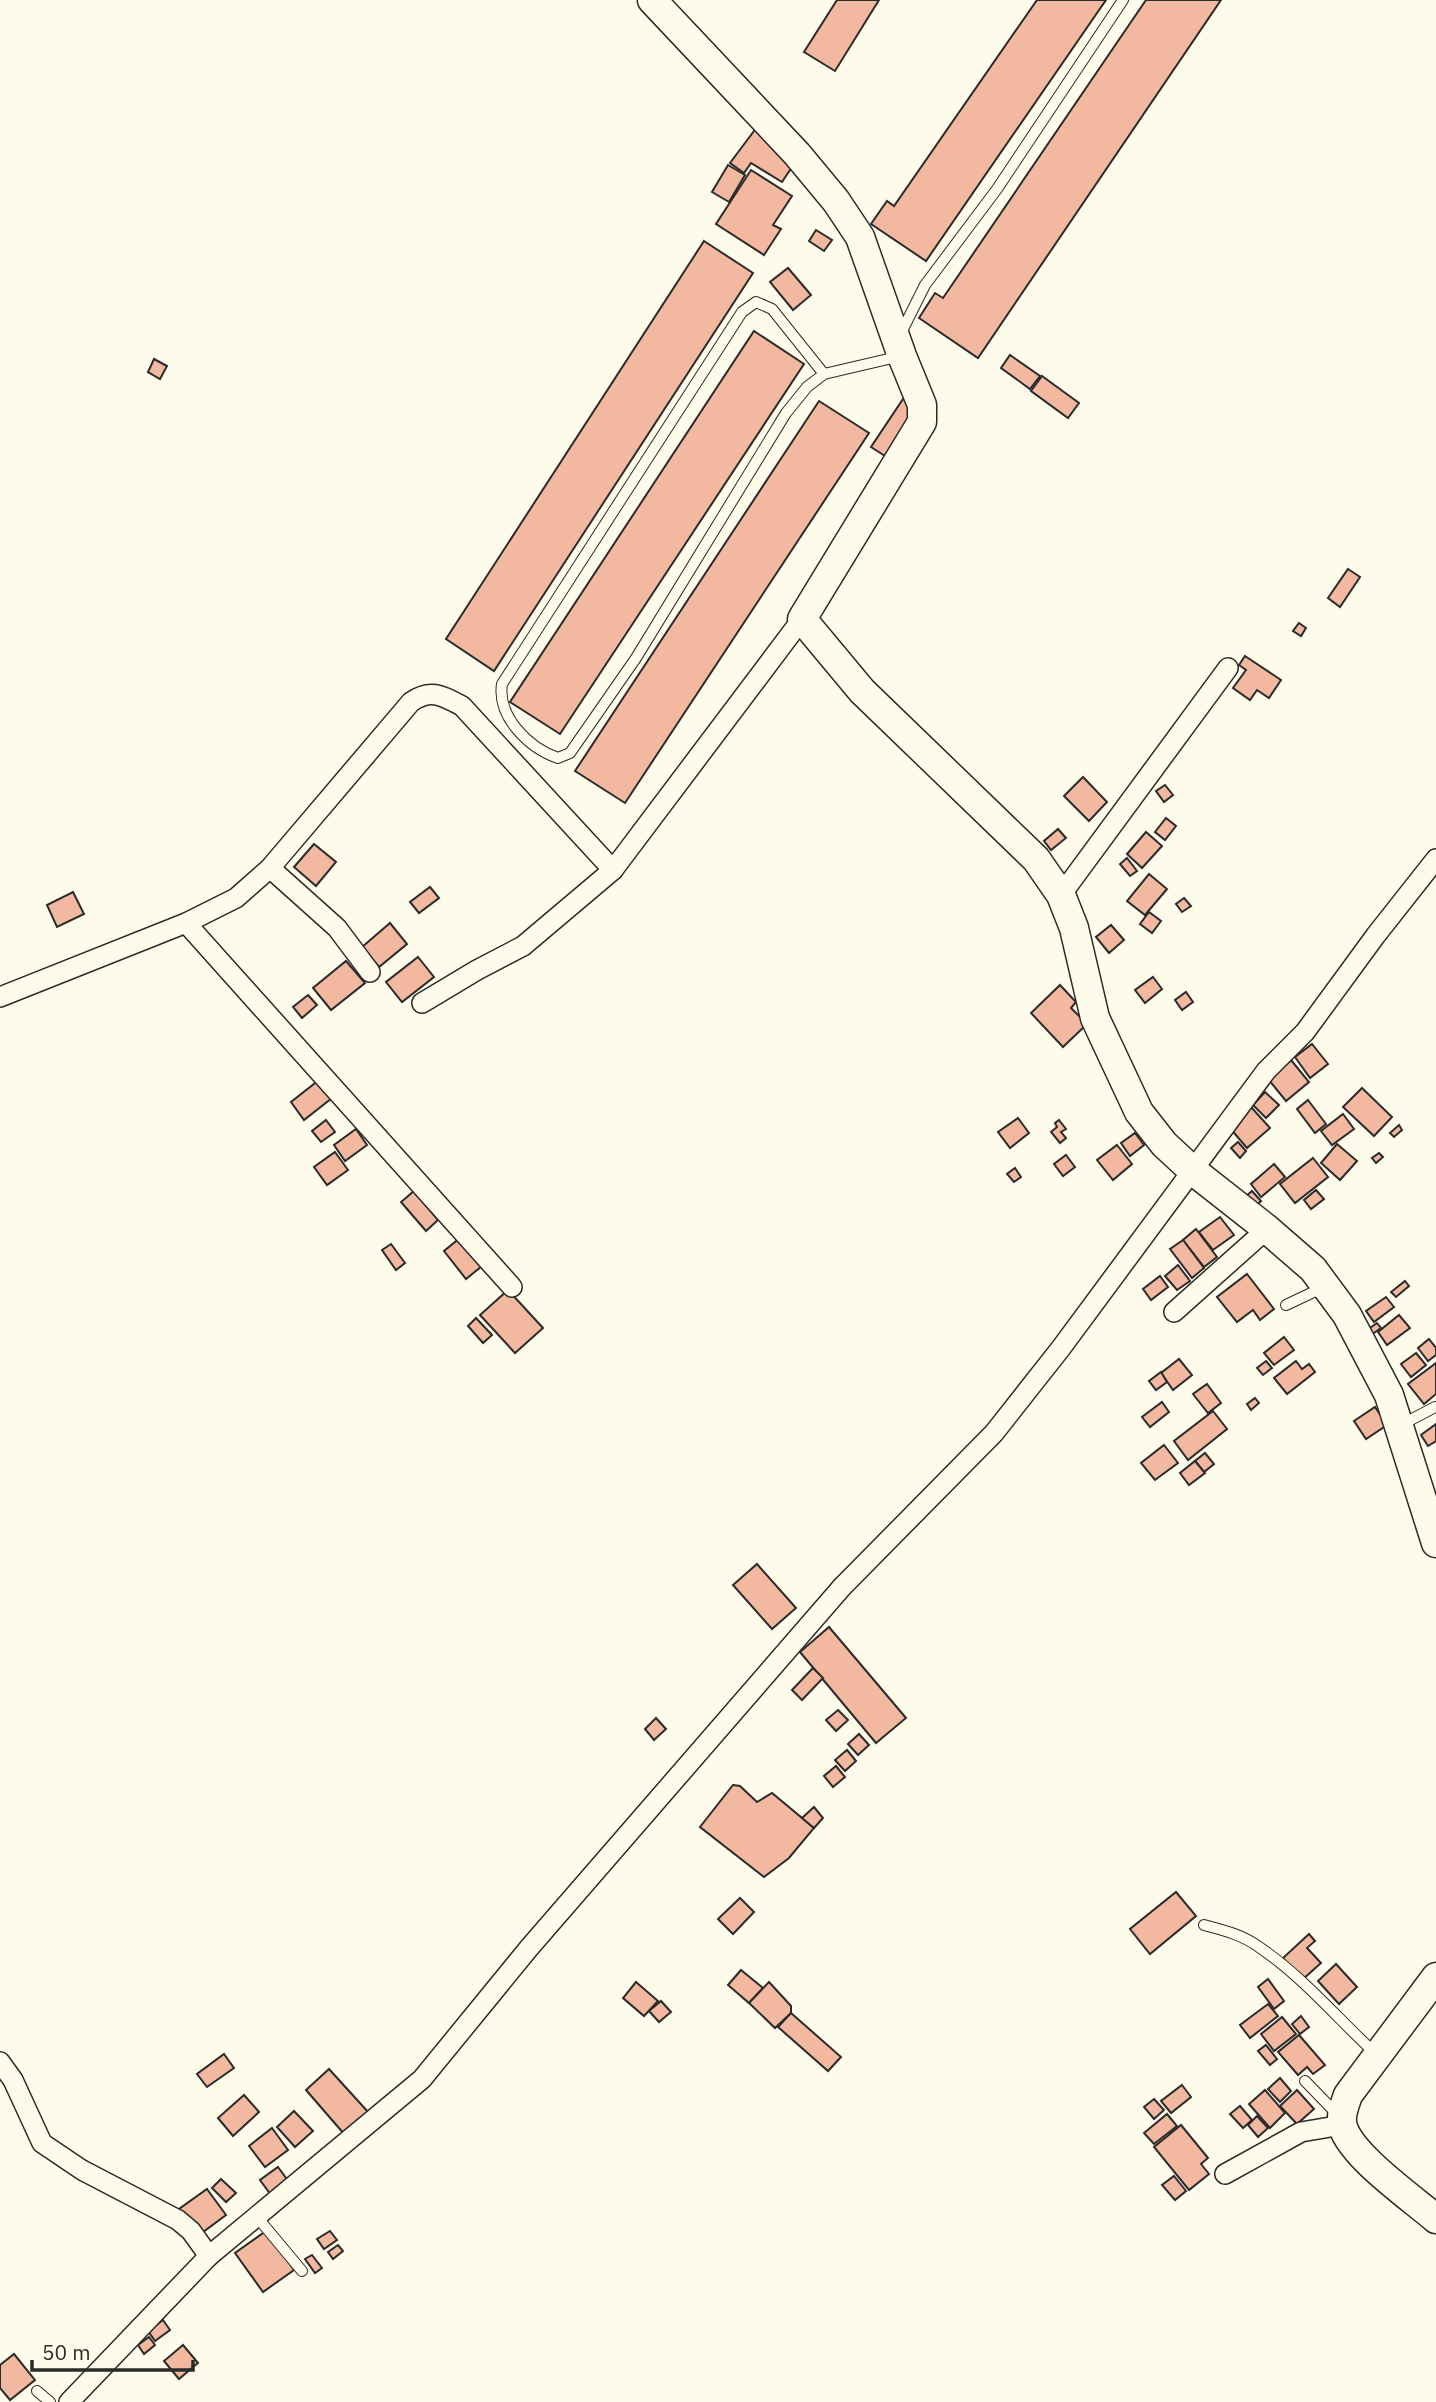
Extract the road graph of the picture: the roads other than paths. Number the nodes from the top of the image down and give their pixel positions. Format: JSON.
{"nodes":[{"id":1,"x":652,"y":0,"type":"edge"},
{"id":2,"x":1124,"y":0,"type":"edge"},
{"id":3,"x":899,"y":349,"type":"junction"},
{"id":4,"x":824,"y":374,"type":"junction"},
{"id":5,"x":802,"y":619,"type":"junction"},
{"id":6,"x":1228,"y":668,"type":"dead end"},
{"id":7,"x":1436,"y":859,"type":"edge"},
{"id":8,"x":270,"y":868,"type":"junction"},
{"id":9,"x":613,"y":870,"type":"junction"},
{"id":10,"x":1061,"y":895,"type":"junction"},
{"id":11,"x":186,"y":923,"type":"junction"},
{"id":12,"x":370,"y":972,"type":"dead end"},
{"id":13,"x":0,"y":997,"type":"edge"},
{"id":14,"x":422,"y":1003,"type":"dead end"},
{"id":15,"x":1192,"y":1170,"type":"junction"},
{"id":16,"x":1267,"y":1229,"type":"junction"},
{"id":17,"x":1326,"y":1286,"type":"junction"},
{"id":18,"x":512,"y":1287,"type":"dead end"},
{"id":19,"x":1286,"y":1304,"type":"dead end"},
{"id":20,"x":1174,"y":1312,"type":"dead end"},
{"id":21,"x":1435,"y":1407,"type":"edge"},
{"id":22,"x":1401,"y":1425,"type":"junction"},
{"id":23,"x":1431,"y":1511,"type":"edge"},
{"id":24,"x":1436,"y":1543,"type":"edge"},
{"id":25,"x":1204,"y":1925,"type":"dead end"},
{"id":26,"x":1436,"y":1977,"type":"edge"},
{"id":27,"x":1377,"y":2056,"type":"junction"},
{"id":28,"x":0,"y":2062,"type":"edge"},
{"id":29,"x":1304,"y":2081,"type":"dead end"},
{"id":30,"x":1341,"y":2122,"type":"junction"},
{"id":31,"x":1225,"y":2174,"type":"dead end"},
{"id":32,"x":257,"y":2217,"type":"junction"},
{"id":33,"x":1436,"y":2219,"type":"edge"},
{"id":34,"x":209,"y":2256,"type":"junction"},
{"id":35,"x":302,"y":2271,"type":"dead end"},
{"id":36,"x":37,"y":2391,"type":"dead end"},
{"id":37,"x":50,"y":2402,"type":"edge"},
{"id":38,"x":69,"y":2402,"type":"edge"}],
"edges":[{"from":1,"to":3,"type":"street"},
{"from":2,"to":3,"type":"lane"},
{"from":3,"to":4,"type":"lane"},
{"from":3,"to":5,"type":"street"},
{"from":4,"to":4,"type":"lane"},
{"from":5,"to":9,"type":"street"},
{"from":5,"to":10,"type":"street"},
{"from":6,"to":10,"type":"street"},
{"from":7,"to":15,"type":"street"},
{"from":8,"to":9,"type":"street"},
{"from":8,"to":11,"type":"street"},
{"from":8,"to":12,"type":"street"},
{"from":9,"to":14,"type":"street"},
{"from":10,"to":15,"type":"street"},
{"from":11,"to":13,"type":"street"},
{"from":11,"to":18,"type":"street"},
{"from":15,"to":16,"type":"street"},
{"from":15,"to":32,"type":"street"},
{"from":16,"to":17,"type":"street"},
{"from":16,"to":20,"type":"street"},
{"from":17,"to":19,"type":"lane"},
{"from":17,"to":22,"type":"street"},
{"from":21,"to":22,"type":"lane"},
{"from":22,"to":23,"type":"street"},
{"from":23,"to":24,"type":"street"},
{"from":25,"to":27,"type":"lane"},
{"from":26,"to":27,"type":"street"},
{"from":27,"to":30,"type":"street"},
{"from":28,"to":34,"type":"street"},
{"from":29,"to":30,"type":"lane"},
{"from":30,"to":31,"type":"street"},
{"from":30,"to":33,"type":"street"},
{"from":32,"to":34,"type":"street"},
{"from":32,"to":35,"type":"lane"},
{"from":34,"to":38,"type":"street"},
{"from":36,"to":37,"type":"lane"}]}
